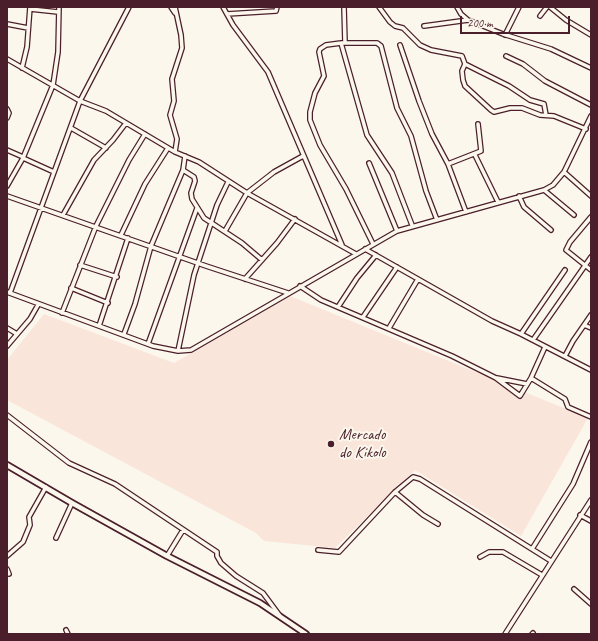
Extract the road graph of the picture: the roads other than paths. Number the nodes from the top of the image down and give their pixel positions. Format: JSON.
{"nodes":[{"id":1,"x":129,"y":7,"type":"edge"},
{"id":2,"x":171,"y":7,"type":"edge"},
{"id":3,"x":175,"y":7,"type":"edge"},
{"id":4,"x":223,"y":7,"type":"edge"},
{"id":5,"x":277,"y":7,"type":"edge"},
{"id":6,"x":344,"y":7,"type":"edge"},
{"id":7,"x":379,"y":7,"type":"edge"},
{"id":8,"x":457,"y":7,"type":"edge"},
{"id":9,"x":519,"y":7,"type":"edge"},
{"id":10,"x":547,"y":7,"type":"edge"},
{"id":11,"x":550,"y":7,"type":"edge"},
{"id":12,"x":30,"y":8,"type":"edge"},
{"id":13,"x":58,"y":9,"type":"edge"},
{"id":14,"x":176,"y":14,"type":"junction"},
{"id":15,"x":227,"y":14,"type":"junction"},
{"id":16,"x":540,"y":16,"type":"dead end"},
{"id":17,"x":468,"y":20,"type":"junction"},
{"id":18,"x":7,"y":24,"type":"edge"},
{"id":19,"x":424,"y":26,"type":"dead end"},
{"id":20,"x":28,"y":28,"type":"junction"},
{"id":21,"x":505,"y":35,"type":"junction"},
{"id":22,"x":591,"y":35,"type":"edge"},
{"id":23,"x":343,"y":43,"type":"junction"},
{"id":24,"x":400,"y":45,"type":"dead end"},
{"id":25,"x":506,"y":56,"type":"dead end"},
{"id":26,"x":7,"y":59,"type":"edge"},
{"id":27,"x":465,"y":64,"type":"junction"},
{"id":28,"x":22,"y":68,"type":"junction"},
{"id":29,"x":591,"y":68,"type":"edge"},
{"id":30,"x":53,"y":85,"type":"junction"},
{"id":31,"x":80,"y":101,"type":"junction"},
{"id":32,"x":591,"y":105,"type":"edge"},
{"id":33,"x":7,"y":109,"type":"edge"},
{"id":34,"x":546,"y":115,"type":"junction"},
{"id":35,"x":591,"y":116,"type":"edge"},
{"id":36,"x":7,"y":118,"type":"edge"},
{"id":37,"x":126,"y":123,"type":"junction"},
{"id":38,"x":478,"y":124,"type":"dead end"},
{"id":39,"x":71,"y":128,"type":"junction"},
{"id":40,"x":586,"y":129,"type":"junction"},
{"id":41,"x":144,"y":134,"type":"junction"},
{"id":42,"x":106,"y":148,"type":"junction"},
{"id":43,"x":168,"y":148,"type":"junction"},
{"id":44,"x":7,"y":150,"type":"edge"},
{"id":45,"x":175,"y":152,"type":"junction"},
{"id":46,"x":475,"y":154,"type":"junction"},
{"id":47,"x":185,"y":156,"type":"junction"},
{"id":48,"x":303,"y":156,"type":"junction"},
{"id":49,"x":23,"y":158,"type":"junction"},
{"id":50,"x":369,"y":163,"type":"dead end"},
{"id":51,"x":448,"y":164,"type":"junction"},
{"id":52,"x":183,"y":170,"type":"junction"},
{"id":53,"x":54,"y":172,"type":"junction"},
{"id":54,"x":564,"y":172,"type":"junction"},
{"id":55,"x":228,"y":182,"type":"junction"},
{"id":56,"x":7,"y":186,"type":"edge"},
{"id":57,"x":544,"y":190,"type":"junction"},
{"id":58,"x":247,"y":192,"type":"junction"},
{"id":59,"x":7,"y":196,"type":"edge"},
{"id":60,"x":519,"y":196,"type":"junction"},
{"id":61,"x":591,"y":196,"type":"edge"},
{"id":62,"x":498,"y":202,"type":"junction"},
{"id":63,"x":40,"y":207,"type":"junction"},
{"id":64,"x":197,"y":208,"type":"junction"},
{"id":65,"x":466,"y":212,"type":"junction"},
{"id":66,"x":63,"y":215,"type":"junction"},
{"id":67,"x":574,"y":215,"type":"dead end"},
{"id":68,"x":591,"y":217,"type":"edge"},
{"id":69,"x":295,"y":219,"type":"junction"},
{"id":70,"x":437,"y":220,"type":"junction"},
{"id":71,"x":211,"y":224,"type":"junction"},
{"id":72,"x":96,"y":226,"type":"junction"},
{"id":73,"x":412,"y":226,"type":"junction"},
{"id":74,"x":551,"y":230,"type":"dead end"},
{"id":75,"x":225,"y":231,"type":"junction"},
{"id":76,"x":398,"y":231,"type":"junction"},
{"id":77,"x":121,"y":235,"type":"junction"},
{"id":78,"x":128,"y":238,"type":"junction"},
{"id":79,"x":374,"y":244,"type":"junction"},
{"id":80,"x":151,"y":246,"type":"junction"},
{"id":81,"x":342,"y":246,"type":"junction"},
{"id":82,"x":365,"y":250,"type":"junction"},
{"id":83,"x":356,"y":254,"type":"junction"},
{"id":84,"x":376,"y":255,"type":"junction"},
{"id":85,"x":180,"y":257,"type":"junction"},
{"id":86,"x":591,"y":258,"type":"edge"},
{"id":87,"x":262,"y":260,"type":"junction"},
{"id":88,"x":198,"y":264,"type":"junction"},
{"id":89,"x":80,"y":265,"type":"junction"},
{"id":90,"x":584,"y":265,"type":"junction"},
{"id":91,"x":397,"y":268,"type":"junction"},
{"id":92,"x":565,"y":270,"type":"dead end"},
{"id":93,"x":591,"y":270,"type":"edge"},
{"id":94,"x":117,"y":277,"type":"junction"},
{"id":95,"x":245,"y":279,"type":"junction"},
{"id":96,"x":418,"y":279,"type":"junction"},
{"id":97,"x":300,"y":286,"type":"junction"},
{"id":98,"x":71,"y":288,"type":"junction"},
{"id":99,"x":8,"y":293,"type":"edge"},
{"id":100,"x":288,"y":293,"type":"junction"},
{"id":101,"x":108,"y":303,"type":"junction"},
{"id":102,"x":38,"y":305,"type":"junction"},
{"id":103,"x":338,"y":307,"type":"junction"},
{"id":104,"x":62,"y":313,"type":"junction"},
{"id":105,"x":591,"y":315,"type":"edge"},
{"id":106,"x":363,"y":317,"type":"junction"},
{"id":107,"x":584,"y":324,"type":"junction"},
{"id":108,"x":100,"y":326,"type":"junction"},
{"id":109,"x":7,"y":328,"type":"edge"},
{"id":110,"x":389,"y":328,"type":"junction"},
{"id":111,"x":591,"y":328,"type":"edge"},
{"id":112,"x":16,"y":334,"type":"junction"},
{"id":113,"x":124,"y":334,"type":"junction"},
{"id":114,"x":521,"y":334,"type":"junction"},
{"id":115,"x":533,"y":340,"type":"junction"},
{"id":116,"x":148,"y":344,"type":"junction"},
{"id":117,"x":7,"y":346,"type":"edge"},
{"id":118,"x":545,"y":347,"type":"junction"},
{"id":119,"x":178,"y":351,"type":"junction"},
{"id":120,"x":565,"y":356,"type":"junction"},
{"id":121,"x":591,"y":370,"type":"edge"},
{"id":122,"x":496,"y":378,"type":"junction"},
{"id":123,"x":531,"y":378,"type":"junction"},
{"id":124,"x":527,"y":384,"type":"junction"},
{"id":125,"x":7,"y":415,"type":"edge"},
{"id":126,"x":591,"y":417,"type":"edge"},
{"id":127,"x":591,"y":442,"type":"edge"},
{"id":128,"x":7,"y":465,"type":"edge"},
{"id":129,"x":46,"y":487,"type":"junction"},
{"id":130,"x":394,"y":492,"type":"junction"},
{"id":131,"x":591,"y":500,"type":"edge"},
{"id":132,"x":72,"y":503,"type":"junction"},
{"id":133,"x":580,"y":515,"type":"junction"},
{"id":134,"x":591,"y":522,"type":"edge"},
{"id":135,"x":438,"y":524,"type":"dead end"},
{"id":136,"x":183,"y":530,"type":"junction"},
{"id":137,"x":56,"y":538,"type":"dead end"},
{"id":138,"x":532,"y":549,"type":"junction"},
{"id":139,"x":318,"y":550,"type":"dead end"},
{"id":140,"x":7,"y":556,"type":"edge"},
{"id":141,"x":167,"y":556,"type":"junction"},
{"id":142,"x":480,"y":557,"type":"dead end"},
{"id":143,"x":550,"y":561,"type":"junction"},
{"id":144,"x":542,"y":575,"type":"junction"},
{"id":145,"x":574,"y":589,"type":"dead end"},
{"id":146,"x":591,"y":604,"type":"edge"},
{"id":147,"x":280,"y":616,"type":"junction"},
{"id":148,"x":66,"y":630,"type":"dead end"},
{"id":149,"x":68,"y":634,"type":"edge"},
{"id":150,"x":306,"y":634,"type":"edge"},
{"id":151,"x":505,"y":634,"type":"edge"}],
"edges":[{"from":1,"to":31,"type":"street"},
{"from":2,"to":14,"type":"street"},
{"from":3,"to":14,"type":"street"},
{"from":4,"to":15,"type":"street"},
{"from":5,"to":15,"type":"street"},
{"from":6,"to":23,"type":"street"},
{"from":7,"to":27,"type":"street"},
{"from":8,"to":17,"type":"street"},
{"from":9,"to":21,"type":"street"},
{"from":10,"to":16,"type":"street"},
{"from":11,"to":22,"type":"street"},
{"from":12,"to":13,"type":"street"},
{"from":12,"to":20,"type":"street"},
{"from":13,"to":30,"type":"street"},
{"from":14,"to":45,"type":"street"},
{"from":15,"to":48,"type":"street"},
{"from":17,"to":19,"type":"street"},
{"from":17,"to":21,"type":"street"},
{"from":18,"to":20,"type":"street"},
{"from":20,"to":28,"type":"street"},
{"from":21,"to":29,"type":"street"},
{"from":23,"to":70,"type":"street"},
{"from":23,"to":73,"type":"street"},
{"from":23,"to":79,"type":"street"},
{"from":24,"to":51,"type":"street"},
{"from":25,"to":32,"type":"street"},
{"from":26,"to":28,"type":"street"},
{"from":27,"to":34,"type":"street"},
{"from":27,"to":34,"type":"street"},
{"from":28,"to":30,"type":"street"},
{"from":30,"to":31,"type":"street"},
{"from":30,"to":49,"type":"street"},
{"from":31,"to":37,"type":"street"},
{"from":31,"to":39,"type":"street"},
{"from":33,"to":36,"type":"street"},
{"from":34,"to":40,"type":"street"},
{"from":35,"to":40,"type":"street"},
{"from":37,"to":41,"type":"street"},
{"from":37,"to":42,"type":"street"},
{"from":38,"to":46,"type":"street"},
{"from":39,"to":42,"type":"street"},
{"from":39,"to":53,"type":"street"},
{"from":40,"to":54,"type":"street"},
{"from":41,"to":43,"type":"street"},
{"from":41,"to":72,"type":"street"},
{"from":42,"to":66,"type":"street"},
{"from":43,"to":45,"type":"street"},
{"from":43,"to":77,"type":"street"},
{"from":44,"to":49,"type":"street"},
{"from":45,"to":47,"type":"street"},
{"from":46,"to":51,"type":"street"},
{"from":46,"to":62,"type":"street"},
{"from":47,"to":52,"type":"street"},
{"from":47,"to":55,"type":"street"},
{"from":48,"to":58,"type":"street"},
{"from":48,"to":81,"type":"street"},
{"from":49,"to":53,"type":"street"},
{"from":49,"to":56,"type":"street"},
{"from":50,"to":76,"type":"street"},
{"from":51,"to":65,"type":"street"},
{"from":52,"to":64,"type":"street"},
{"from":52,"to":80,"type":"street"},
{"from":53,"to":63,"type":"street"},
{"from":54,"to":57,"type":"street"},
{"from":54,"to":61,"type":"street"},
{"from":55,"to":58,"type":"street"},
{"from":55,"to":71,"type":"street"},
{"from":57,"to":60,"type":"street"},
{"from":57,"to":67,"type":"street"},
{"from":58,"to":69,"type":"street"},
{"from":58,"to":75,"type":"street"},
{"from":59,"to":63,"type":"street"},
{"from":60,"to":62,"type":"street"},
{"from":60,"to":74,"type":"street"},
{"from":62,"to":65,"type":"street"},
{"from":63,"to":66,"type":"street"},
{"from":63,"to":99,"type":"street"},
{"from":64,"to":71,"type":"street"},
{"from":64,"to":85,"type":"street"},
{"from":65,"to":70,"type":"street"},
{"from":66,"to":72,"type":"street"},
{"from":68,"to":90,"type":"street"},
{"from":69,"to":81,"type":"street"},
{"from":69,"to":87,"type":"street"},
{"from":70,"to":73,"type":"street"},
{"from":71,"to":75,"type":"street"},
{"from":71,"to":88,"type":"street"},
{"from":72,"to":77,"type":"street"},
{"from":72,"to":89,"type":"street"},
{"from":73,"to":76,"type":"street"},
{"from":75,"to":87,"type":"street"},
{"from":76,"to":79,"type":"street"},
{"from":77,"to":78,"type":"street"},
{"from":78,"to":80,"type":"street"},
{"from":78,"to":94,"type":"street"},
{"from":79,"to":82,"type":"street"},
{"from":80,"to":85,"type":"street"},
{"from":80,"to":113,"type":"street"},
{"from":81,"to":83,"type":"street"},
{"from":82,"to":83,"type":"street"},
{"from":82,"to":84,"type":"street"},
{"from":83,"to":97,"type":"street"},
{"from":84,"to":91,"type":"street"},
{"from":84,"to":103,"type":"street"},
{"from":85,"to":88,"type":"street"},
{"from":85,"to":116,"type":"street"},
{"from":86,"to":90,"type":"street"},
{"from":87,"to":95,"type":"street"},
{"from":88,"to":95,"type":"street"},
{"from":88,"to":119,"type":"street"},
{"from":89,"to":94,"type":"street"},
{"from":89,"to":98,"type":"street"},
{"from":90,"to":93,"type":"street"},
{"from":90,"to":115,"type":"street"},
{"from":91,"to":96,"type":"street"},
{"from":91,"to":106,"type":"street"},
{"from":92,"to":114,"type":"street"},
{"from":94,"to":101,"type":"street"},
{"from":95,"to":100,"type":"street"},
{"from":96,"to":110,"type":"street"},
{"from":96,"to":114,"type":"street"},
{"from":97,"to":100,"type":"street"},
{"from":97,"to":103,"type":"street"},
{"from":98,"to":101,"type":"street"},
{"from":98,"to":104,"type":"street"},
{"from":99,"to":102,"type":"street"},
{"from":100,"to":119,"type":"street"},
{"from":101,"to":108,"type":"street"},
{"from":102,"to":104,"type":"street"},
{"from":102,"to":112,"type":"street"},
{"from":103,"to":106,"type":"street"},
{"from":104,"to":108,"type":"street"},
{"from":105,"to":107,"type":"street"},
{"from":106,"to":110,"type":"street"},
{"from":107,"to":111,"type":"street"},
{"from":107,"to":120,"type":"street"},
{"from":108,"to":113,"type":"street"},
{"from":109,"to":112,"type":"street"},
{"from":110,"to":122,"type":"street"},
{"from":112,"to":117,"type":"street"},
{"from":113,"to":116,"type":"street"},
{"from":114,"to":115,"type":"street"},
{"from":115,"to":118,"type":"street"},
{"from":116,"to":119,"type":"street"},
{"from":118,"to":120,"type":"street"},
{"from":118,"to":123,"type":"street"},
{"from":120,"to":121,"type":"street"},
{"from":122,"to":124,"type":"street"},
{"from":122,"to":124,"type":"street"},
{"from":123,"to":124,"type":"street"},
{"from":123,"to":126,"type":"street"},
{"from":125,"to":136,"type":"street"},
{"from":127,"to":138,"type":"street"},
{"from":128,"to":129,"type":"street"},
{"from":129,"to":132,"type":"street"},
{"from":129,"to":140,"type":"street"},
{"from":130,"to":135,"type":"street"},
{"from":130,"to":138,"type":"street"},
{"from":130,"to":139,"type":"street"},
{"from":131,"to":133,"type":"street"},
{"from":132,"to":137,"type":"street"},
{"from":132,"to":141,"type":"street"},
{"from":133,"to":134,"type":"street"},
{"from":133,"to":143,"type":"street"},
{"from":136,"to":141,"type":"street"},
{"from":136,"to":147,"type":"street"},
{"from":138,"to":143,"type":"street"},
{"from":141,"to":147,"type":"street"},
{"from":142,"to":144,"type":"street"},
{"from":143,"to":144,"type":"street"},
{"from":144,"to":151,"type":"street"},
{"from":145,"to":146,"type":"street"},
{"from":147,"to":150,"type":"street"},
{"from":148,"to":149,"type":"street"}]}
